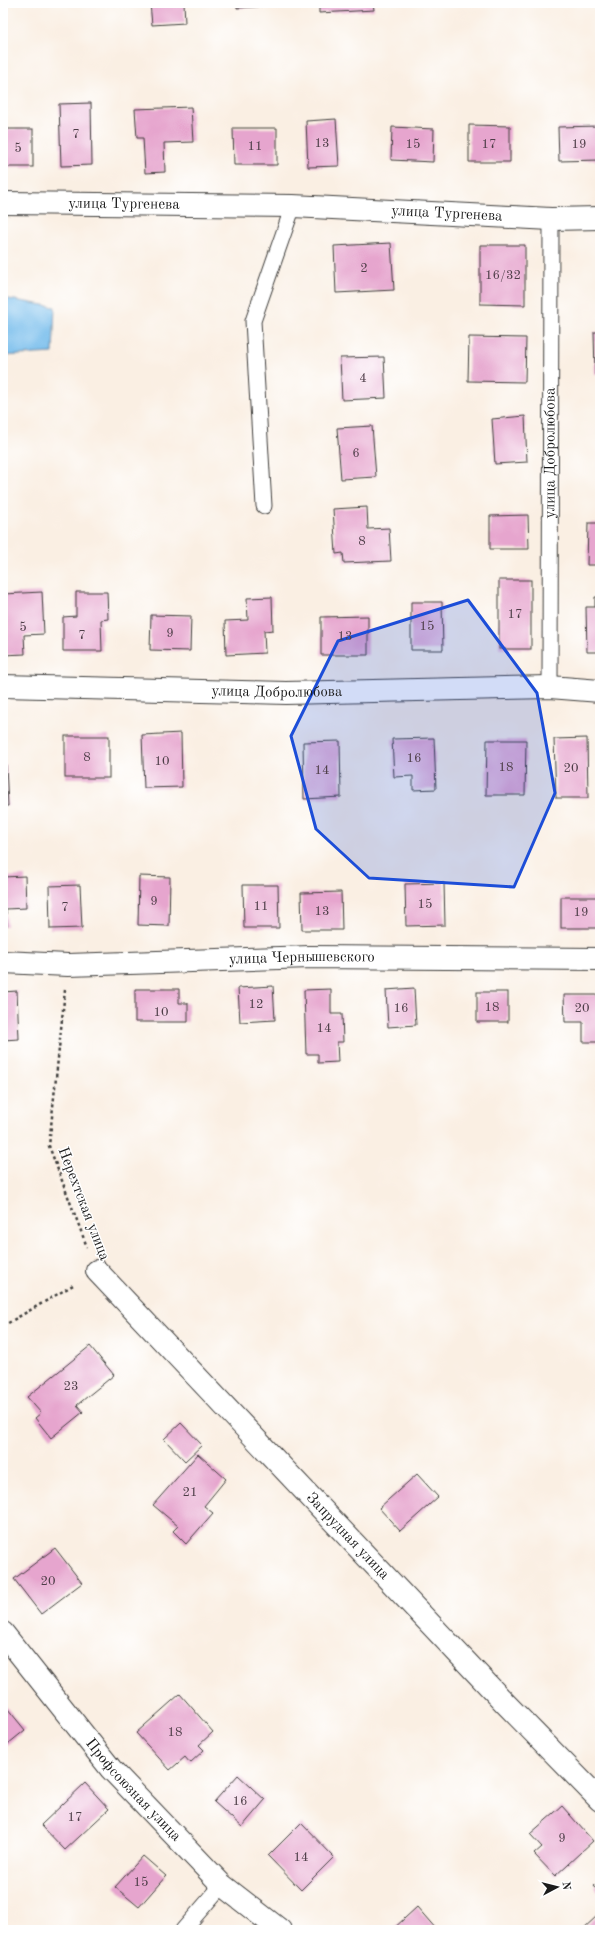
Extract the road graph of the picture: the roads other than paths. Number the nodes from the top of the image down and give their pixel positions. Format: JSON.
{"nodes":[{"id":1,"x":3,"y":203,"type":"edge"},
{"id":2,"x":293,"y":206,"type":"junction"},
{"id":3,"x":600,"y":218,"type":"edge"},
{"id":4,"x":551,"y":219,"type":"junction"},
{"id":5,"x":264,"y":506,"type":"dead end"},
{"id":6,"x":3,"y":686,"type":"edge"},
{"id":7,"x":550,"y":687,"type":"junction"},
{"id":8,"x":600,"y":691,"type":"edge"},
{"id":9,"x":600,"y":959,"type":"edge"},
{"id":10,"x":3,"y":962,"type":"edge"},
{"id":11,"x":97,"y":1271,"type":"road end"},
{"id":12,"x":3,"y":1633,"type":"edge"},
{"id":13,"x":600,"y":1800,"type":"edge"},
{"id":14,"x":222,"y":1885,"type":"junction"},
{"id":15,"x":184,"y":1930,"type":"edge"},
{"id":16,"x":280,"y":1930,"type":"edge"}],
"edges":[{"from":1,"to":2,"type":"street","name":"улица Тургенева"},
{"from":2,"to":4,"type":"street","name":"улица Тургенева"},
{"from":2,"to":5,"type":"lane"},
{"from":3,"to":4,"type":"street","name":"улица Тургенева"},
{"from":4,"to":7,"type":"lane","name":"улица Добролюбова"},
{"from":6,"to":7,"type":"street","name":"улица Добролюбова"},
{"from":7,"to":8,"type":"street","name":"улица Добролюбова"},
{"from":9,"to":10,"type":"street","name":"улица Чернышевского"},
{"from":11,"to":13,"type":"street","name":"Запрудная улица"},
{"from":12,"to":14,"type":"street","name":"Профсоюзная улица"},
{"from":14,"to":15,"type":"lane"},
{"from":14,"to":16,"type":"street","name":"Профсоюзная улица"}]}
